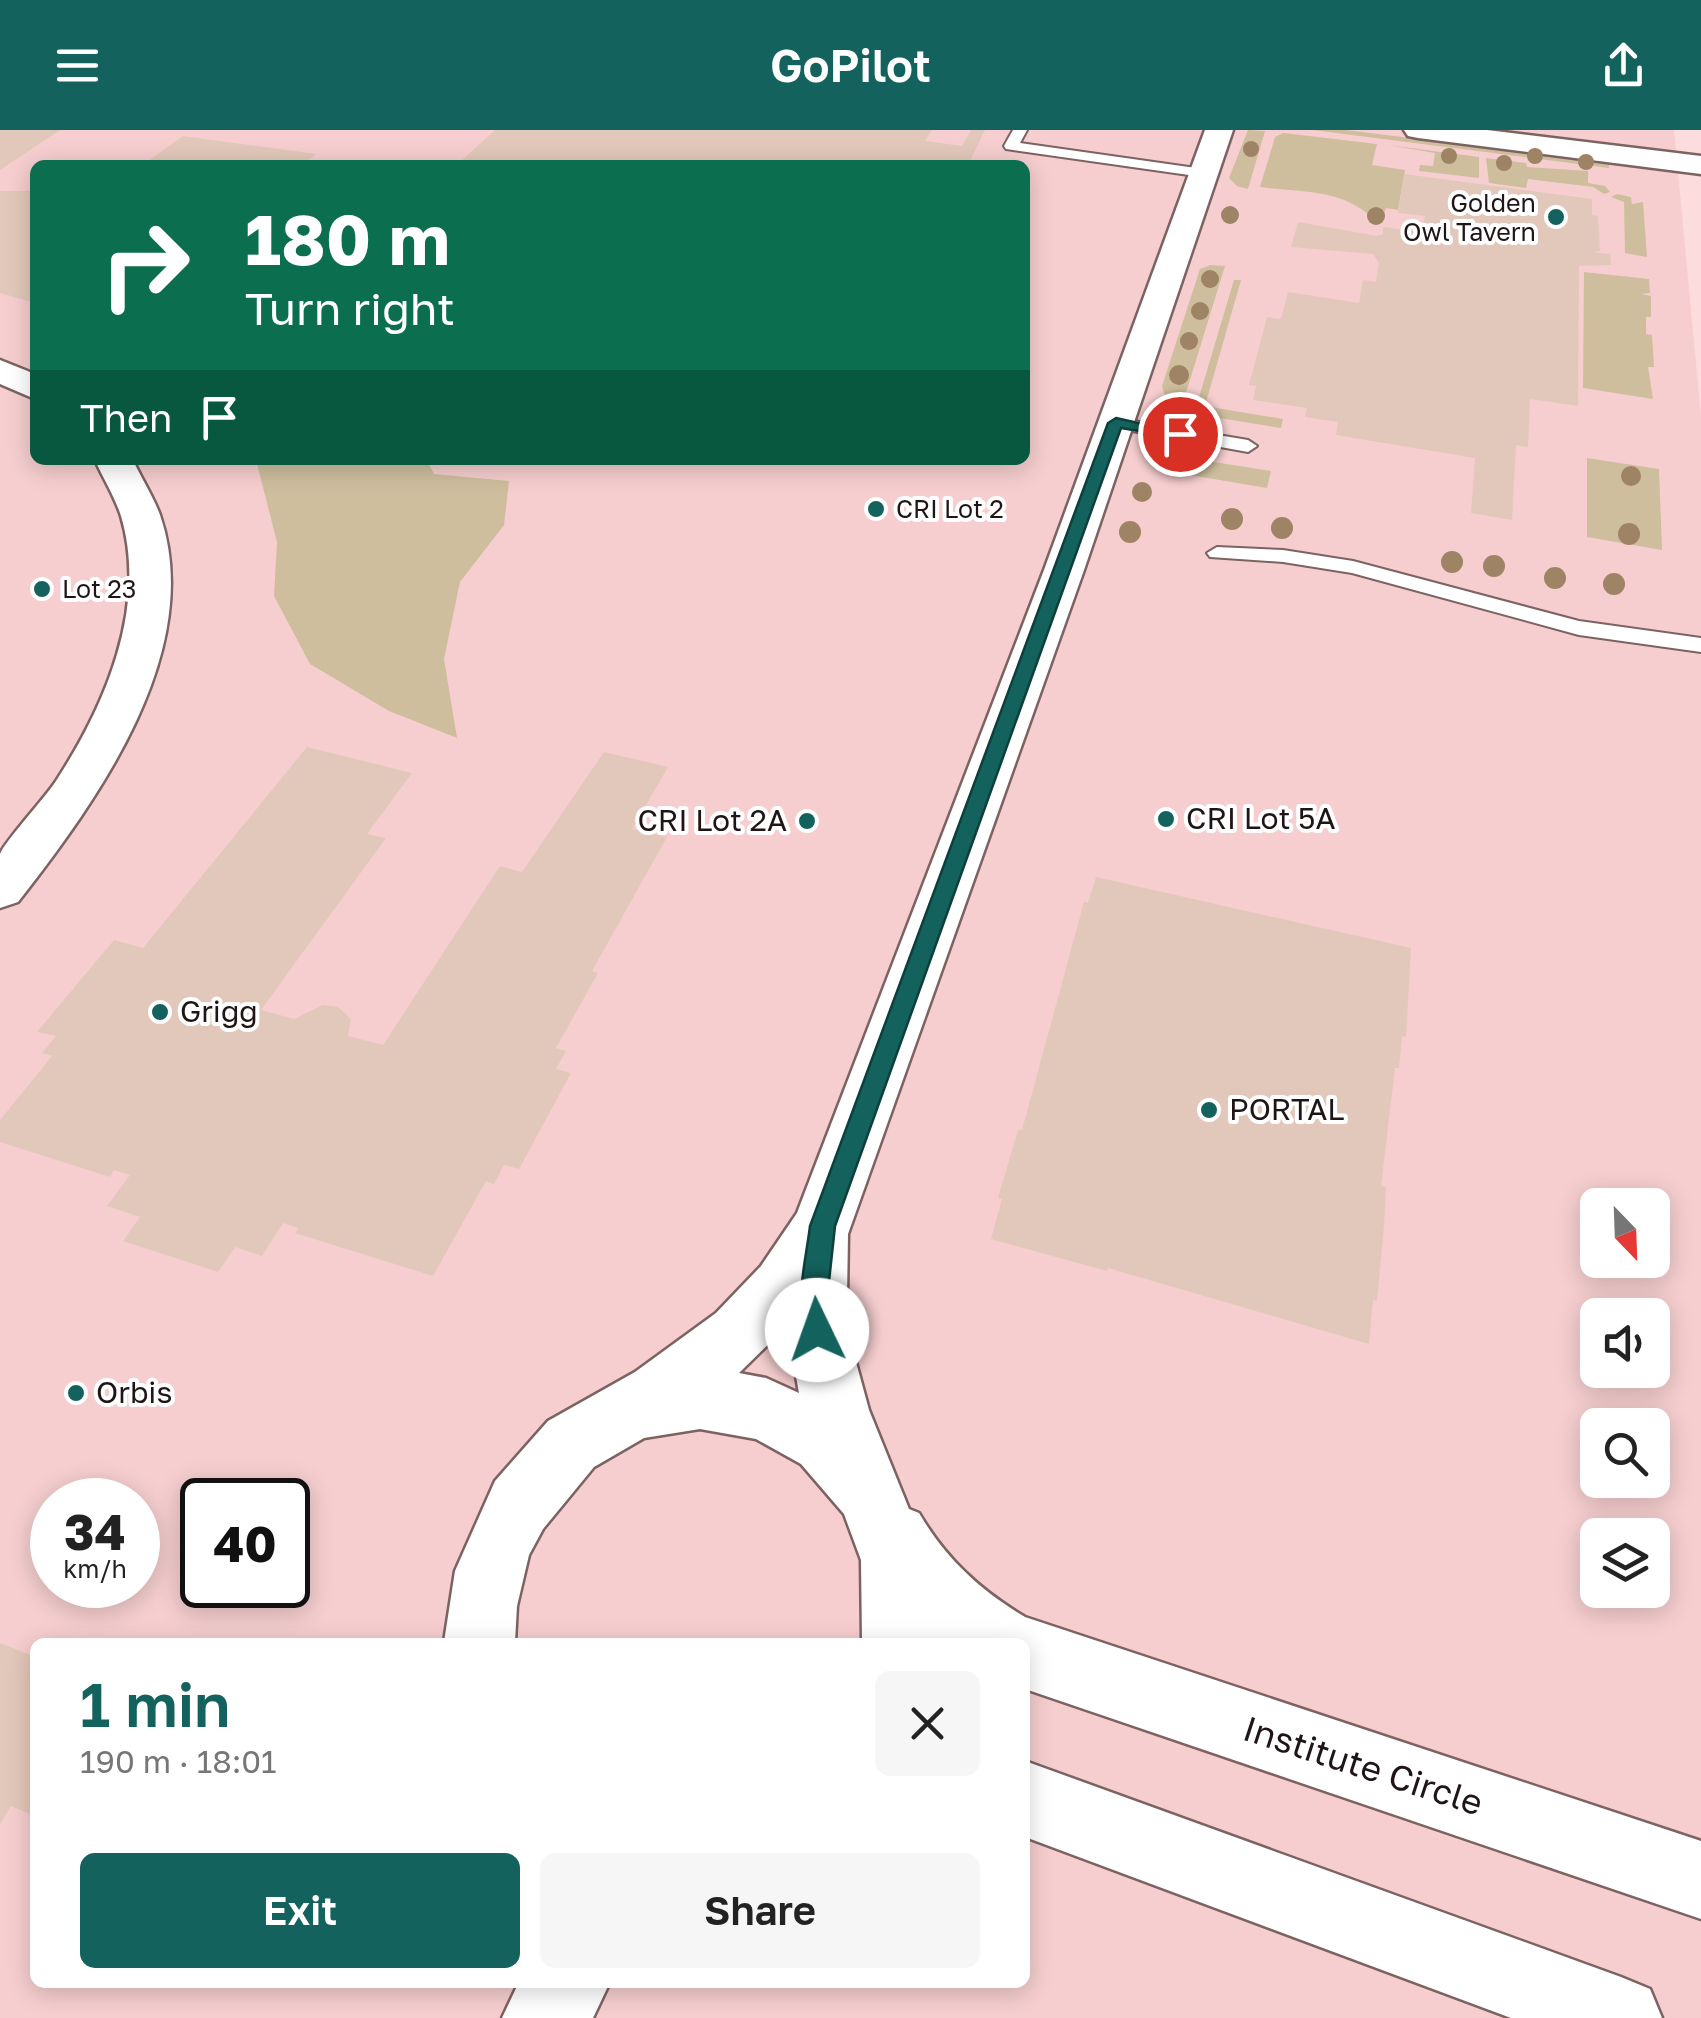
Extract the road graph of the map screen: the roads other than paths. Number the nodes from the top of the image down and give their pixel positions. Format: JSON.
{"nodes":[{"id":1,"x":1020,"y":130,"type":"edge"},
{"id":2,"x":1219,"y":130,"type":"edge"},
{"id":3,"x":1418,"y":130,"type":"edge"},
{"id":4,"x":1618,"y":130,"type":"edge"},
{"id":5,"x":1701,"y":141,"type":"edge"},
{"id":6,"x":1701,"y":164,"type":"edge"},
{"id":7,"x":1204,"y":173,"type":"junction"},
{"id":8,"x":0,"y":370,"type":"edge"},
{"id":9,"x":30,"y":385,"type":"edge"},
{"id":10,"x":1116,"y":423,"type":"junction"},
{"id":11,"x":1248,"y":446,"type":"dead end"},
{"id":12,"x":117,"y":465,"type":"edge"},
{"id":13,"x":1217,"y":553,"type":"dead end"},
{"id":14,"x":1701,"y":645,"type":"edge"},
{"id":15,"x":0,"y":889,"type":"edge"},
{"id":16,"x":822,"y":1226,"type":"junction"},
{"id":17,"x":626,"y":1414,"type":"junction"},
{"id":18,"x":874,"y":1498,"type":"junction"},
{"id":19,"x":480,"y":1638,"type":"edge"},
{"id":20,"x":898,"y":1638,"type":"edge"},
{"id":21,"x":992,"y":1638,"type":"edge"},
{"id":22,"x":1030,"y":1655,"type":"edge"},
{"id":23,"x":1030,"y":1801,"type":"edge"},
{"id":24,"x":1701,"y":1880,"type":"edge"},
{"id":25,"x":523,"y":1988,"type":"edge"},
{"id":26,"x":566,"y":1988,"type":"edge"},
{"id":27,"x":519,"y":2018,"type":"edge"},
{"id":28,"x":543,"y":2018,"type":"edge"},
{"id":29,"x":1622,"y":2018,"type":"edge"}],
"edges":[{"from":1,"to":7,"type":"lane"},
{"from":2,"to":7,"type":"street"},
{"from":3,"to":6,"type":"street"},
{"from":4,"to":5,"type":"street"},
{"from":7,"to":10,"type":"street"},
{"from":8,"to":9,"type":"street"},
{"from":10,"to":11,"type":"lane"},
{"from":10,"to":16,"type":"street"},
{"from":12,"to":15,"type":"street"},
{"from":13,"to":14,"type":"lane"},
{"from":16,"to":17,"type":"street"},
{"from":16,"to":18,"type":"street"},
{"from":17,"to":18,"type":"street"},
{"from":17,"to":19,"type":"street"},
{"from":18,"to":20,"type":"street"},
{"from":18,"to":21,"type":"street"},
{"from":22,"to":24,"type":"street","name":"Institute Circle"},
{"from":23,"to":29,"type":"street"},
{"from":25,"to":27,"type":"street"},
{"from":26,"to":28,"type":"street"}]}
